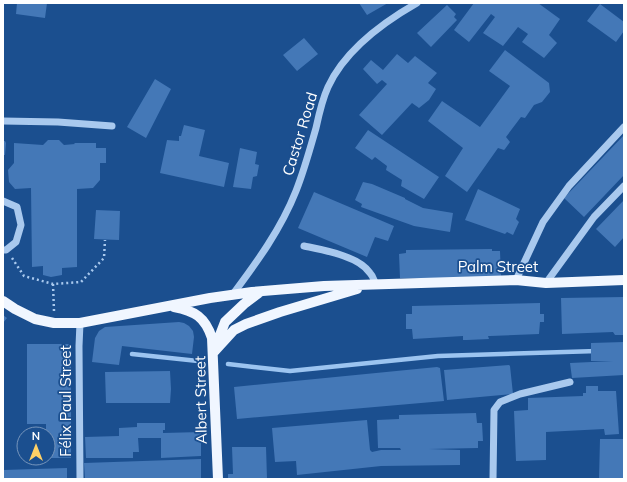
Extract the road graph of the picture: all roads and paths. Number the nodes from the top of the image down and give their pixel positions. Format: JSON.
{"nodes":[{"id":1,"x":417,"y":3,"type":"edge"},
{"id":2,"x":3,"y":121,"type":"edge"},
{"id":3,"x":112,"y":126,"type":"dead end"},
{"id":4,"x":624,"y":127,"type":"edge"},
{"id":5,"x":624,"y":186,"type":"edge"},
{"id":6,"x":3,"y":201,"type":"edge"},
{"id":7,"x":105,"y":240,"type":"dead end"},
{"id":8,"x":304,"y":246,"type":"dead end"},
{"id":9,"x":4,"y":250,"type":"edge"},
{"id":10,"x":516,"y":280,"type":"junction"},
{"id":11,"x":624,"y":280,"type":"edge"},
{"id":12,"x":546,"y":283,"type":"junction"},
{"id":13,"x":53,"y":284,"type":"junction"},
{"id":14,"x":374,"y":284,"type":"junction"},
{"id":15,"x":262,"y":291,"type":"junction"},
{"id":16,"x":233,"y":294,"type":"junction"},
{"id":17,"x":3,"y":301,"type":"edge"},
{"id":18,"x":170,"y":306,"type":"junction"},
{"id":19,"x":54,"y":323,"type":"junction"},
{"id":20,"x":80,"y":323,"type":"junction"},
{"id":21,"x":213,"y":353,"type":"junction"},
{"id":22,"x":570,"y":382,"type":"dead end"},
{"id":23,"x":80,"y":479,"type":"edge"},
{"id":24,"x":218,"y":479,"type":"edge"},
{"id":25,"x":493,"y":479,"type":"edge"}],
"edges":[{"from":1,"to":16,"type":"street","name":"Castor Road"},
{"from":2,"to":3,"type":"street"},
{"from":4,"to":10,"type":"street"},
{"from":5,"to":12,"type":"street"},
{"from":6,"to":9,"type":"street"},
{"from":7,"to":13,"type":"path"},
{"from":8,"to":14,"type":"street"},
{"from":9,"to":13,"type":"path"},
{"from":10,"to":12,"type":"main road","name":"Palm Street"},
{"from":10,"to":14,"type":"main road","name":"Palm Street"},
{"from":11,"to":12,"type":"main road","name":"Palm Street"},
{"from":13,"to":19,"type":"path"},
{"from":14,"to":15,"type":"main road"},
{"from":14,"to":21,"type":"main road"},
{"from":15,"to":16,"type":"main road"},
{"from":15,"to":21,"type":"main road","name":"Albert Street"},
{"from":16,"to":18,"type":"main road"},
{"from":17,"to":19,"type":"main road"},
{"from":18,"to":20,"type":"main road"},
{"from":18,"to":21,"type":"main road"},
{"from":19,"to":20,"type":"main road"},
{"from":20,"to":23,"type":"street","name":"Félix Paul Street"},
{"from":21,"to":24,"type":"main road","name":"Albert Street"},
{"from":22,"to":25,"type":"street"}]}
